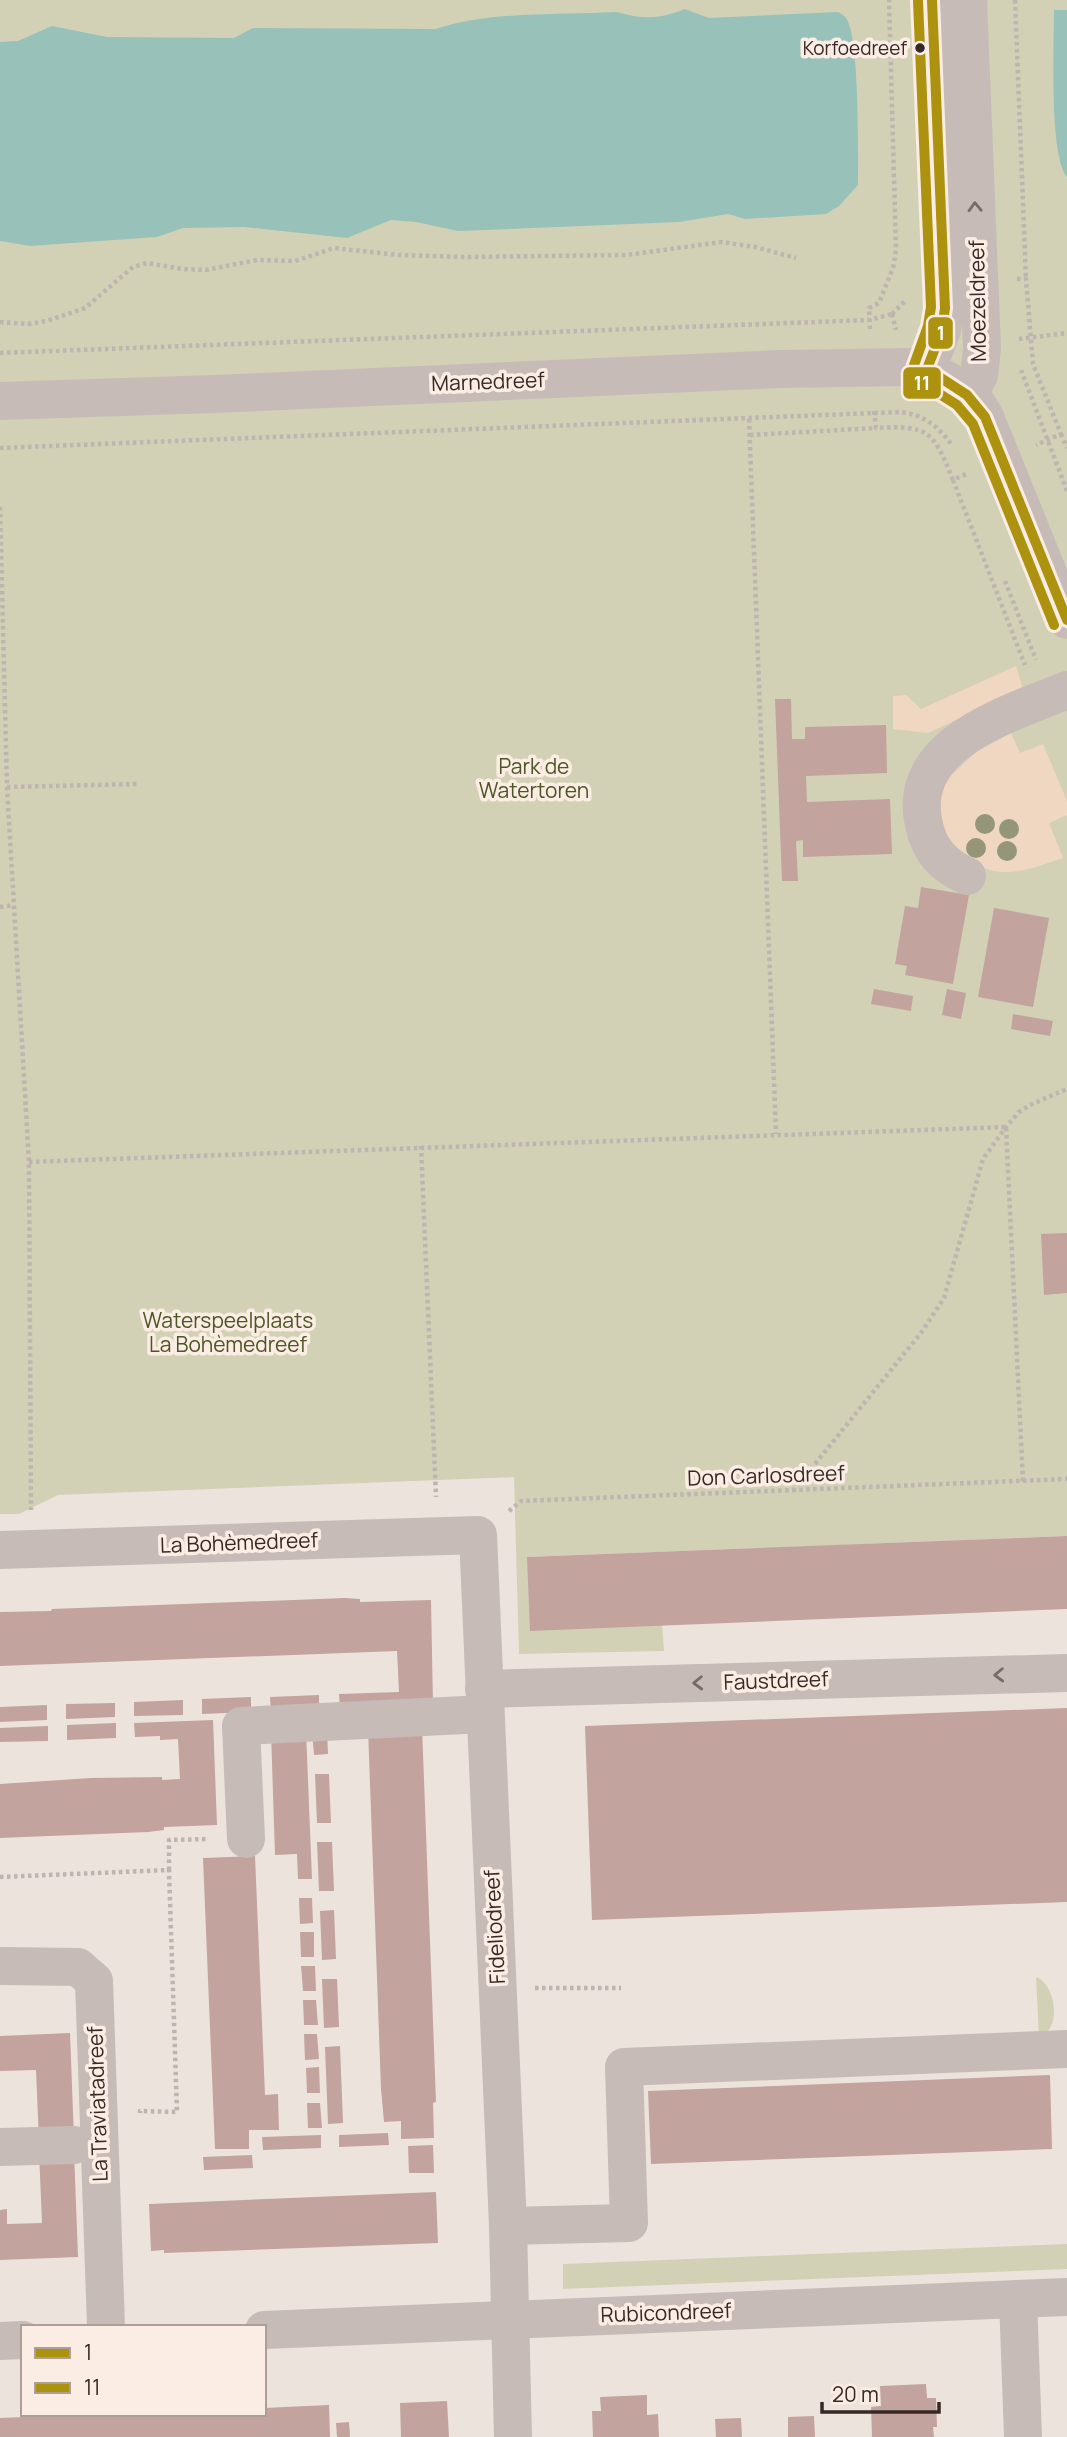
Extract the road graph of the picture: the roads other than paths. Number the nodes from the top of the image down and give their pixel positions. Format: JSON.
{"nodes":[{"id":1,"x":932,"y":0,"type":"edge"},
{"id":2,"x":968,"y":0,"type":"edge"},
{"id":3,"x":927,"y":369,"type":"junction"},
{"id":4,"x":968,"y":395,"type":"junction"},
{"id":5,"x":0,"y":401,"type":"edge"},
{"id":6,"x":1067,"y":620,"type":"edge"},
{"id":7,"x":1052,"y":696,"type":"edge"},
{"id":8,"x":967,"y":876,"type":"dead end"},
{"id":9,"x":478,"y":1535,"type":"joint"},
{"id":10,"x":15,"y":1550,"type":"edge"},
{"id":11,"x":1067,"y":1673,"type":"edge"},
{"id":12,"x":484,"y":1701,"type":"junction"},
{"id":13,"x":246,"y":1839,"type":"road end"},
{"id":14,"x":0,"y":1966,"type":"edge"},
{"id":15,"x":1067,"y":2049,"type":"edge"},
{"id":16,"x":74,"y":2145,"type":"dead end"},
{"id":17,"x":0,"y":2147,"type":"edge"},
{"id":18,"x":508,"y":2225,"type":"junction"},
{"id":19,"x":1067,"y":2297,"type":"edge"},
{"id":20,"x":1018,"y":2299,"type":"junction"},
{"id":21,"x":509,"y":2319,"type":"junction"},
{"id":22,"x":106,"y":2325,"type":"edge"},
{"id":23,"x":266,"y":2330,"type":"edge"},
{"id":24,"x":21,"y":2340,"type":"edge"},
{"id":25,"x":0,"y":2341,"type":"edge"},
{"id":26,"x":513,"y":2437,"type":"edge"},
{"id":27,"x":1023,"y":2437,"type":"edge"}],
"edges":[{"from":1,"to":3,"type":"street","name":"Moezeldreef"},
{"from":4,"to":2,"type":"street","name":"Moezeldreef","one_way":true},
{"from":3,"to":4,"type":"street","name":"Marnedreef"},
{"from":3,"to":5,"type":"street","name":"Marnedreef"},
{"from":4,"to":6,"type":"street"},
{"from":7,"to":8,"type":"street"},
{"from":9,"to":10,"type":"street","name":"La Bohèmedreef"},
{"from":9,"to":12,"type":"street","name":"Fideliodreef"},
{"from":11,"to":12,"type":"street","name":"Faustdreef","one_way":true},
{"from":12,"to":13,"type":"street","name":"Faustdreef"},
{"from":12,"to":18,"type":"street","name":"Fideliodreef"},
{"from":14,"to":22,"type":"street","name":"La Traviatadreef"},
{"from":15,"to":18,"type":"street"},
{"from":16,"to":17,"type":"street"},
{"from":18,"to":21,"type":"street","name":"Fideliodreef"},
{"from":19,"to":20,"type":"street","name":"Rubicondreef"},
{"from":20,"to":21,"type":"street","name":"Rubicondreef"},
{"from":20,"to":27,"type":"street"},
{"from":21,"to":23,"type":"street","name":"Rubicondreef"},
{"from":21,"to":26,"type":"street","name":"Fideliodreef"},
{"from":24,"to":25,"type":"street"}]}
